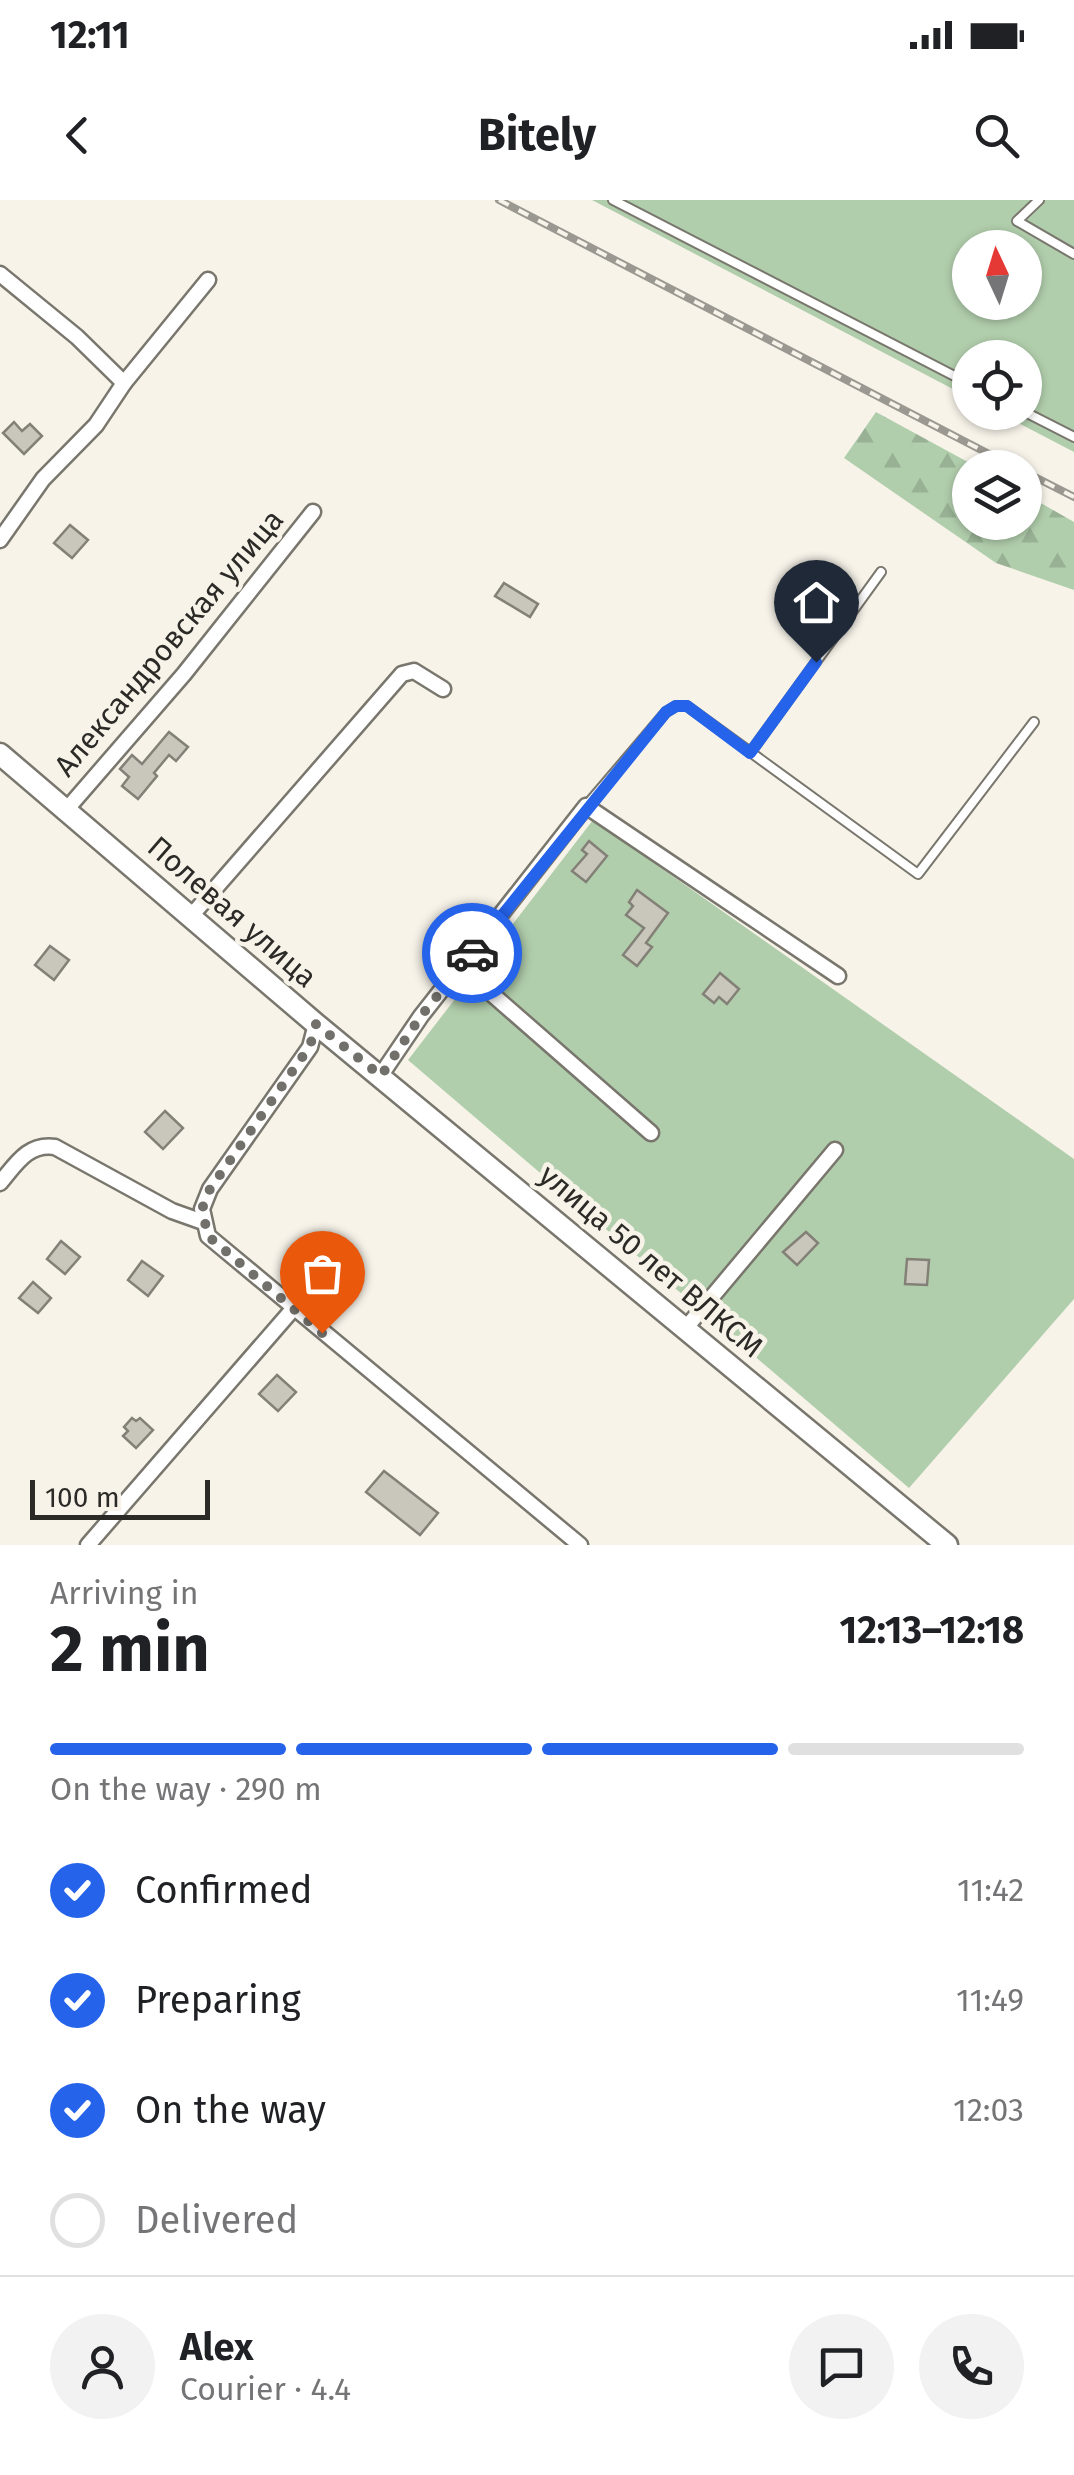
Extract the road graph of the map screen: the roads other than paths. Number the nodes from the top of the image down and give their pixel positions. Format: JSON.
{"nodes":[{"id":1,"x":613,"y":200,"type":"edge"},
{"id":2,"x":1039,"y":200,"type":"edge"},
{"id":3,"x":1074,"y":254,"type":"edge"},
{"id":4,"x":0,"y":274,"type":"edge"},
{"id":5,"x":208,"y":280,"type":"dead end"},
{"id":6,"x":952,"y":375,"type":"edge"},
{"id":7,"x":124,"y":383,"type":"junction"},
{"id":8,"x":1042,"y":421,"type":"edge"},
{"id":9,"x":1074,"y":437,"type":"edge"},
{"id":10,"x":314,"y":512,"type":"dead end"},
{"id":11,"x":0,"y":540,"type":"edge"},
{"id":12,"x":882,"y":572,"type":"dead end"},
{"id":13,"x":443,"y":689,"type":"dead end"},
{"id":14,"x":1034,"y":722,"type":"dead end"},
{"id":15,"x":750,"y":753,"type":"junction"},
{"id":16,"x":4,"y":757,"type":"edge"},
{"id":17,"x":586,"y":806,"type":"junction"},
{"id":18,"x":67,"y":810,"type":"junction"},
{"id":19,"x":192,"y":915,"type":"junction"},
{"id":20,"x":461,"y":967,"type":"junction"},
{"id":21,"x":838,"y":976,"type":"dead end"},
{"id":22,"x":316,"y":1024,"type":"junction"},
{"id":23,"x":381,"y":1076,"type":"junction"},
{"id":24,"x":651,"y":1132,"type":"dead end"},
{"id":25,"x":835,"y":1150,"type":"dead end"},
{"id":26,"x":0,"y":1183,"type":"edge"},
{"id":27,"x":203,"y":1222,"type":"junction"},
{"id":28,"x":293,"y":1309,"type":"junction"},
{"id":29,"x":685,"y":1329,"type":"junction"},
{"id":30,"x":88,"y":1545,"type":"edge"},
{"id":31,"x":580,"y":1545,"type":"edge"},
{"id":32,"x":947,"y":1545,"type":"edge"}],
"edges":[{"from":1,"to":6,"type":"lane"},
{"from":2,"to":3,"type":"lane"},
{"from":4,"to":7,"type":"street"},
{"from":5,"to":7,"type":"street"},
{"from":7,"to":11,"type":"street"},
{"from":8,"to":9,"type":"lane"},
{"from":10,"to":18,"type":"street","name":"Александровская улица"},
{"from":12,"to":15,"type":"lane"},
{"from":13,"to":19,"type":"street"},
{"from":14,"to":15,"type":"lane"},
{"from":15,"to":17,"type":"lane"},
{"from":16,"to":18,"type":"street","name":"Полевая улица"},
{"from":17,"to":20,"type":"street"},
{"from":17,"to":21,"type":"street"},
{"from":18,"to":19,"type":"street","name":"Полевая улица"},
{"from":19,"to":22,"type":"street","name":"Полевая улица"},
{"from":20,"to":23,"type":"street"},
{"from":20,"to":24,"type":"street"},
{"from":22,"to":23,"type":"street","name":"улица 50 лет ВЛКСМ"},
{"from":22,"to":27,"type":"street","name":"Полевая улица"},
{"from":23,"to":29,"type":"street","name":"улица 50 лет ВЛКСМ"},
{"from":25,"to":29,"type":"street"},
{"from":26,"to":27,"type":"street"},
{"from":27,"to":28,"type":"street"},
{"from":28,"to":30,"type":"street"},
{"from":28,"to":31,"type":"street"},
{"from":29,"to":32,"type":"street","name":"улица 50 лет ВЛКСМ"}]}
